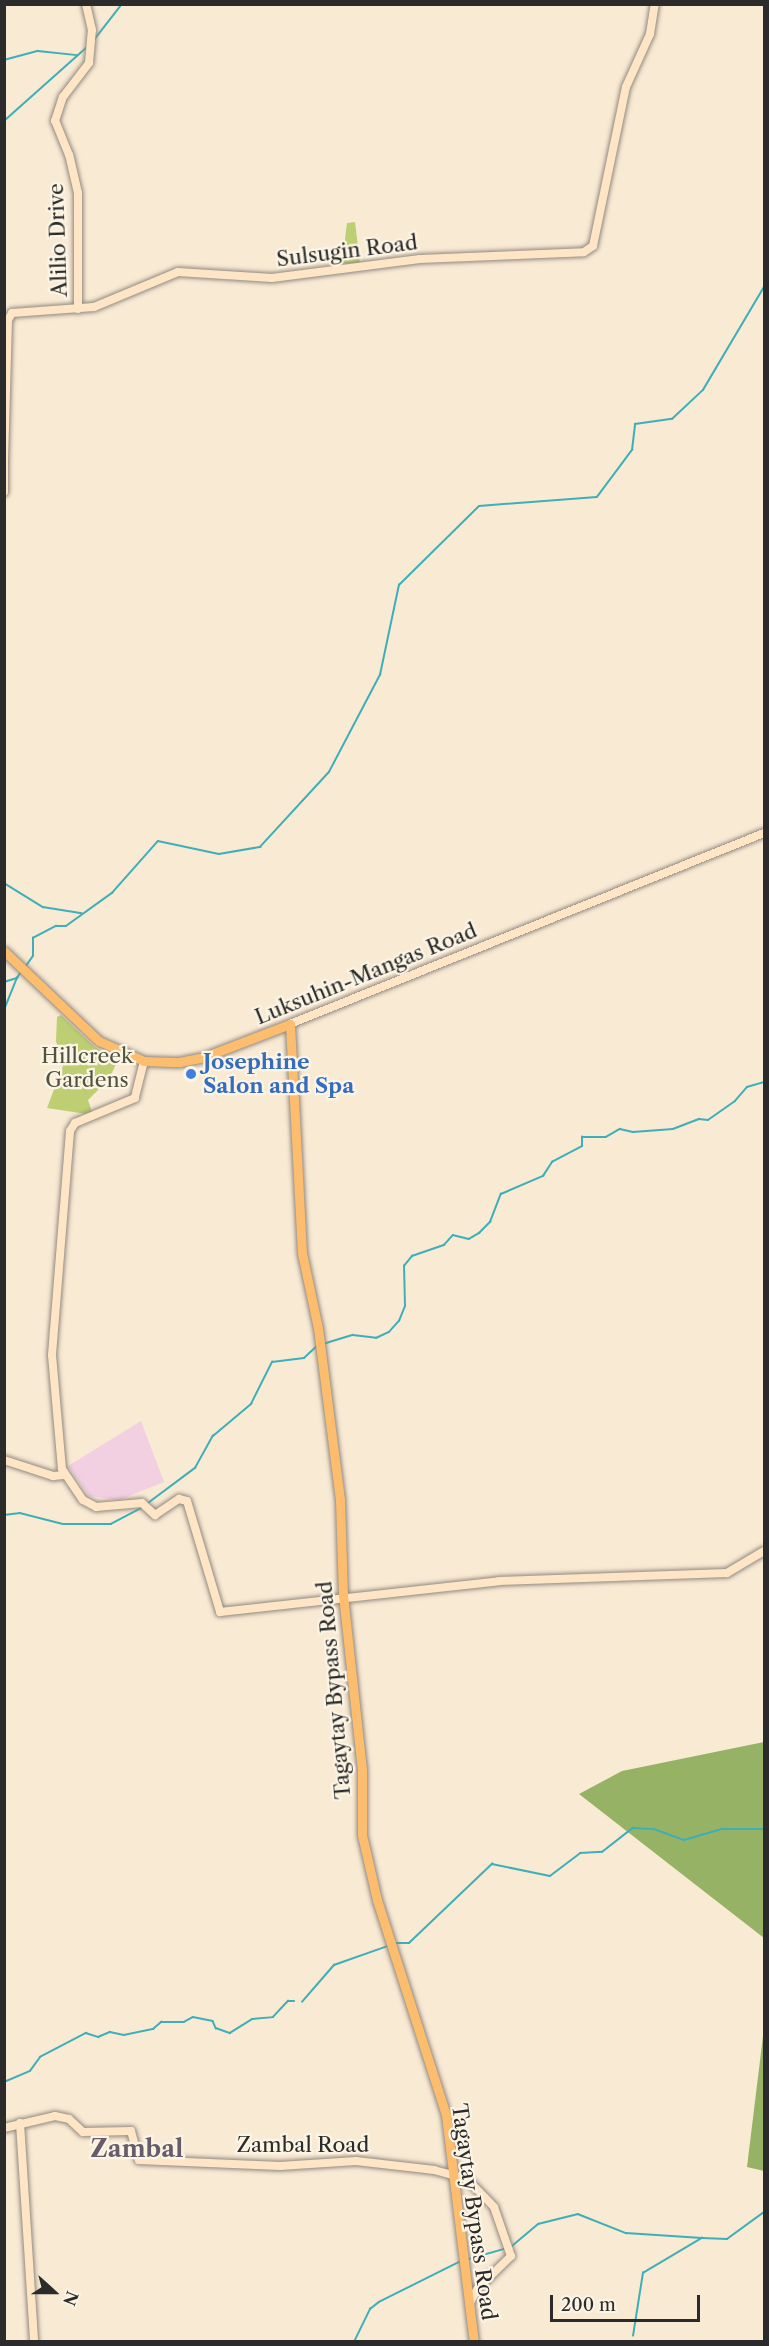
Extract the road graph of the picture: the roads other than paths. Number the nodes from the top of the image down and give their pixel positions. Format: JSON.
{"nodes":[{"id":1,"x":86,"y":4,"type":"edge"},
{"id":2,"x":655,"y":4,"type":"edge"},
{"id":3,"x":78,"y":309,"type":"junction"},
{"id":4,"x":7,"y":314,"type":"edge"},
{"id":5,"x":4,"y":462,"type":"edge"},
{"id":6,"x":4,"y":492,"type":"edge"},
{"id":7,"x":765,"y":833,"type":"edge"},
{"id":8,"x":4,"y":951,"type":"edge"},
{"id":9,"x":290,"y":1024,"type":"junction"},
{"id":10,"x":144,"y":1061,"type":"junction"},
{"id":11,"x":4,"y":1460,"type":"edge"},
{"id":12,"x":64,"y":1475,"type":"junction"},
{"id":13,"x":765,"y":1551,"type":"edge"},
{"id":14,"x":343,"y":1595,"type":"junction"},
{"id":15,"x":20,"y":2123,"type":"junction"},
{"id":16,"x":4,"y":2128,"type":"edge"},
{"id":17,"x":453,"y":2175,"type":"junction"},
{"id":18,"x":469,"y":2310,"type":"junction"},
{"id":19,"x":34,"y":2342,"type":"edge"},
{"id":20,"x":474,"y":2342,"type":"edge"}],
"edges":[{"from":1,"to":3,"type":"street","name":"Alilio Drive"},
{"from":2,"to":3,"type":"street","name":"Sulsugin Road"},
{"from":3,"to":4,"type":"street","name":"Sulsugin Road"},
{"from":4,"to":5,"type":"street","name":"Sulsugin Road"},
{"from":5,"to":6,"type":"street","name":"Sulsugin Road"},
{"from":7,"to":9,"type":"street","name":"Luksuhin-Mangas Road"},
{"from":8,"to":10,"type":"main road","name":"Luksuhin-Mangas Road"},
{"from":9,"to":10,"type":"main road","name":"Luksuhin-Mangas Road"},
{"from":9,"to":14,"type":"main road","name":"Tagaytay Bypass Road"},
{"from":10,"to":12,"type":"street"},
{"from":11,"to":12,"type":"street"},
{"from":12,"to":14,"type":"street"},
{"from":13,"to":14,"type":"street"},
{"from":14,"to":17,"type":"main road","name":"Tagaytay Bypass Road"},
{"from":15,"to":16,"type":"street","name":"Zambal Road"},
{"from":15,"to":17,"type":"street","name":"Zambal Road"},
{"from":15,"to":19,"type":"street"},
{"from":17,"to":18,"type":"main road","name":"Tagaytay Bypass Road"},
{"from":17,"to":18,"type":"street","name":"Zambal Road"},
{"from":18,"to":20,"type":"main road","name":"Tagaytay Bypass Road"}]}
